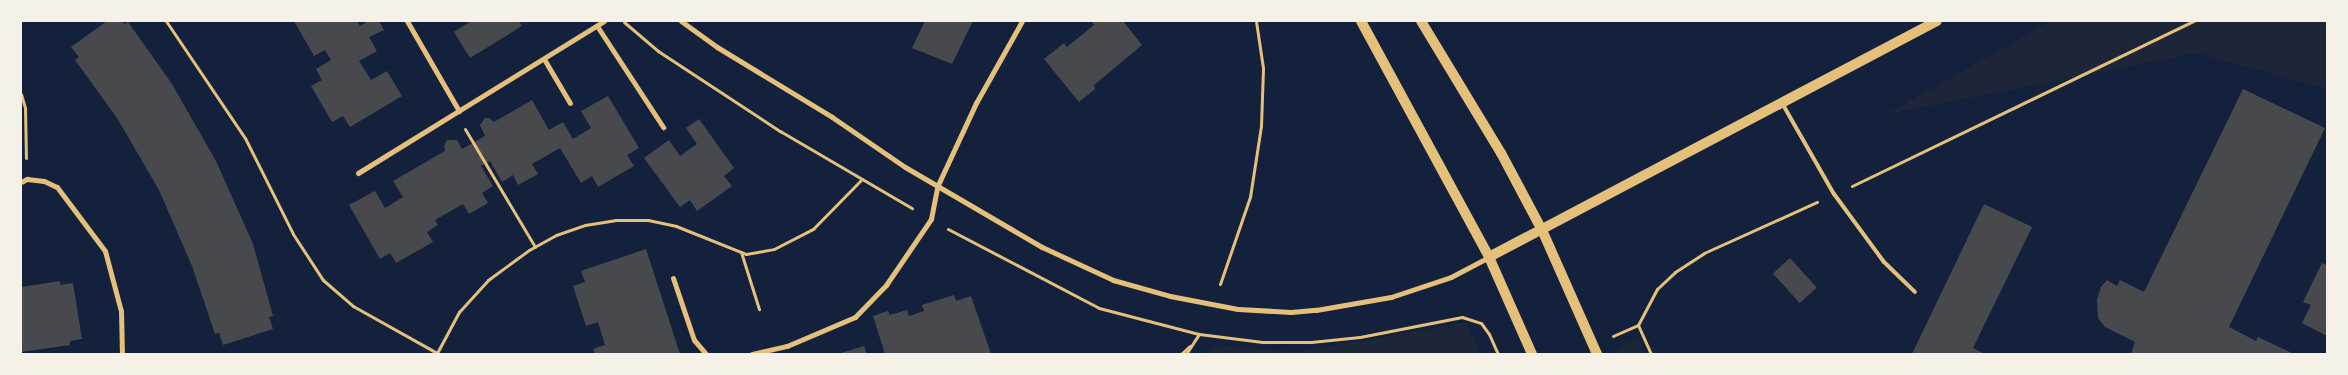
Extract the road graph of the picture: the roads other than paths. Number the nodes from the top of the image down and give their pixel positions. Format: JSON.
{"nodes":[{"id":1,"x":407,"y":21,"type":"edge"},
{"id":2,"x":604,"y":21,"type":"edge"},
{"id":3,"x":681,"y":21,"type":"edge"},
{"id":4,"x":1361,"y":21,"type":"edge"},
{"id":5,"x":1421,"y":21,"type":"edge"},
{"id":6,"x":1937,"y":21,"type":"edge"},
{"id":7,"x":1019,"y":22,"type":"edge"},
{"id":8,"x":597,"y":26,"type":"junction"},
{"id":9,"x":544,"y":59,"type":"junction"},
{"id":10,"x":570,"y":103,"type":"dead end"},
{"id":11,"x":1782,"y":103,"type":"junction"},
{"id":12,"x":458,"y":112,"type":"junction"},
{"id":13,"x":663,"y":127,"type":"dead end"},
{"id":14,"x":358,"y":173,"type":"dead end"},
{"id":15,"x":21,"y":182,"type":"edge"},
{"id":16,"x":937,"y":187,"type":"junction"},
{"id":17,"x":1542,"y":230,"type":"junction"},
{"id":18,"x":1489,"y":257,"type":"junction"},
{"id":19,"x":673,"y":278,"type":"dead end"},
{"id":20,"x":1915,"y":292,"type":"dead end"},
{"id":21,"x":122,"y":354,"type":"edge"},
{"id":22,"x":706,"y":354,"type":"edge"},
{"id":23,"x":752,"y":354,"type":"edge"},
{"id":24,"x":1532,"y":354,"type":"edge"},
{"id":25,"x":1597,"y":354,"type":"edge"}],
"edges":[{"from":1,"to":12,"type":"street"},
{"from":2,"to":8,"type":"street"},
{"from":3,"to":16,"type":"street"},
{"from":4,"to":18,"type":"main road"},
{"from":5,"to":17,"type":"main road"},
{"from":6,"to":11,"type":"main road"},
{"from":7,"to":16,"type":"street"},
{"from":8,"to":9,"type":"street"},
{"from":8,"to":13,"type":"street"},
{"from":9,"to":10,"type":"street"},
{"from":9,"to":12,"type":"street"},
{"from":11,"to":17,"type":"main road"},
{"from":11,"to":20,"type":"lane"},
{"from":12,"to":14,"type":"street"},
{"from":15,"to":21,"type":"street"},
{"from":16,"to":18,"type":"street"},
{"from":16,"to":23,"type":"street"},
{"from":17,"to":18,"type":"main road"},
{"from":17,"to":25,"type":"main road"},
{"from":18,"to":24,"type":"main road"},
{"from":19,"to":22,"type":"street"}]}
